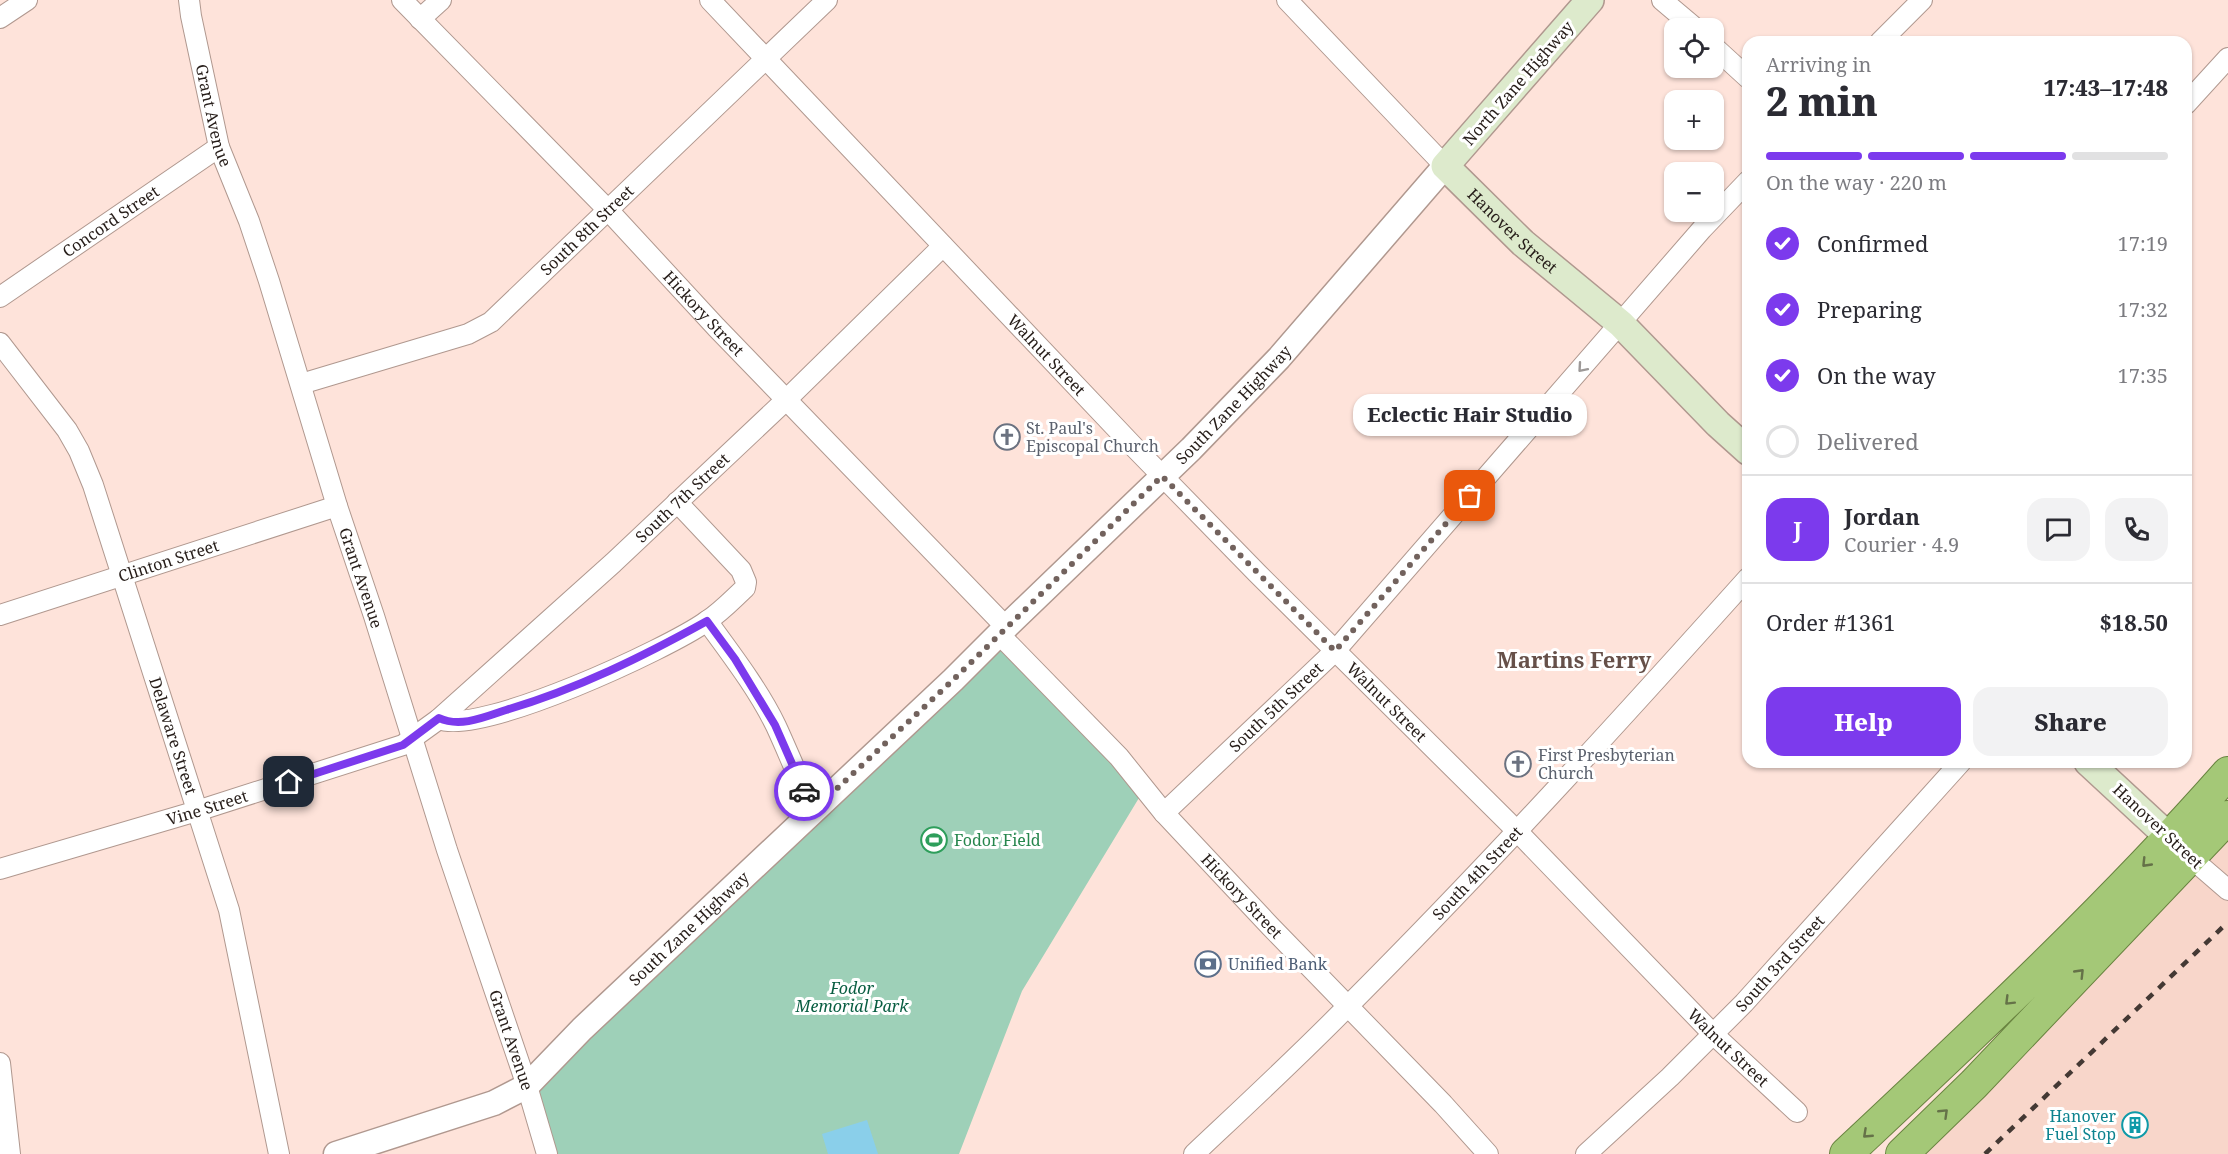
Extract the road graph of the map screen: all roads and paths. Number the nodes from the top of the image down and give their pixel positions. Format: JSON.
{"nodes":[{"id":1,"x":27,"y":0,"type":"edge"},
{"id":2,"x":189,"y":0,"type":"edge"},
{"id":3,"x":402,"y":0,"type":"edge"},
{"id":4,"x":441,"y":0,"type":"edge"},
{"id":5,"x":710,"y":0,"type":"edge"},
{"id":6,"x":827,"y":0,"type":"edge"},
{"id":7,"x":1287,"y":0,"type":"edge"},
{"id":8,"x":1590,"y":0,"type":"edge"},
{"id":9,"x":1662,"y":0,"type":"edge"},
{"id":10,"x":1922,"y":0,"type":"edge"},
{"id":11,"x":0,"y":18,"type":"edge"},
{"id":12,"x":1683,"y":18,"type":"edge"},
{"id":13,"x":420,"y":19,"type":"junction"},
{"id":14,"x":1886,"y":36,"type":"edge"},
{"id":15,"x":1724,"y":56,"type":"edge"},
{"id":16,"x":2228,"y":58,"type":"edge"},
{"id":17,"x":766,"y":60,"type":"junction"},
{"id":18,"x":1742,"y":73,"type":"edge"},
{"id":19,"x":2192,"y":97,"type":"edge"},
{"id":20,"x":219,"y":147,"type":"junction"},
{"id":21,"x":1445,"y":166,"type":"junction"},
{"id":22,"x":1742,"y":187,"type":"edge"},
{"id":23,"x":608,"y":210,"type":"junction"},
{"id":24,"x":943,"y":246,"type":"junction"},
{"id":25,"x":0,"y":297,"type":"edge"},
{"id":26,"x":1621,"y":324,"type":"junction"},
{"id":27,"x":0,"y":343,"type":"edge"},
{"id":28,"x":301,"y":384,"type":"junction"},
{"id":29,"x":787,"y":399,"type":"junction"},
{"id":30,"x":1742,"y":446,"type":"edge"},
{"id":31,"x":1162,"y":476,"type":"junction"},
{"id":32,"x":677,"y":502,"type":"junction"},
{"id":33,"x":337,"y":506,"type":"junction"},
{"id":34,"x":123,"y":577,"type":"junction"},
{"id":35,"x":1742,"y":585,"type":"edge"},
{"id":36,"x":0,"y":615,"type":"edge"},
{"id":37,"x":707,"y":621,"type":"junction"},
{"id":38,"x":1003,"y":630,"type":"junction"},
{"id":39,"x":1335,"y":651,"type":"junction"},
{"id":40,"x":439,"y":718,"type":"junction"},
{"id":41,"x":411,"y":740,"type":"junction"},
{"id":42,"x":1956,"y":768,"type":"edge"},
{"id":43,"x":2094,"y":768,"type":"edge"},
{"id":44,"x":2228,"y":773,"type":"edge"},
{"id":45,"x":814,"y":810,"type":"junction"},
{"id":46,"x":197,"y":811,"type":"junction"},
{"id":47,"x":1164,"y":813,"type":"junction"},
{"id":48,"x":2228,"y":817,"type":"edge"},
{"id":49,"x":1517,"y":831,"type":"junction"},
{"id":50,"x":2181,"y":848,"type":"junction"},
{"id":51,"x":0,"y":869,"type":"edge"},
{"id":52,"x":2228,"y":890,"type":"edge"},
{"id":53,"x":1348,"y":1007,"type":"junction"},
{"id":54,"x":1713,"y":1034,"type":"junction"},
{"id":55,"x":0,"y":1063,"type":"edge"},
{"id":56,"x":527,"y":1086,"type":"junction"},
{"id":57,"x":1797,"y":1112,"type":"dead end"},
{"id":58,"x":10,"y":1154,"type":"edge"},
{"id":59,"x":279,"y":1154,"type":"edge"},
{"id":60,"x":336,"y":1154,"type":"edge"},
{"id":61,"x":547,"y":1154,"type":"edge"},
{"id":62,"x":1194,"y":1154,"type":"edge"},
{"id":63,"x":1488,"y":1154,"type":"edge"},
{"id":64,"x":1586,"y":1154,"type":"edge"},
{"id":65,"x":1846,"y":1154,"type":"edge"},
{"id":66,"x":1902,"y":1154,"type":"edge"}],
"edges":[{"from":1,"to":11,"type":"street"},
{"from":2,"to":20,"type":"street","name":"Grant Avenue"},
{"from":3,"to":13,"type":"street","name":"Hickory Street"},
{"from":4,"to":13,"type":"street"},
{"from":5,"to":17,"type":"street","name":"Walnut Street"},
{"from":6,"to":17,"type":"street","name":"South 8th Street"},
{"from":7,"to":21,"type":"street","name":"Hanover Street"},
{"from":8,"to":21,"type":"main road","name":"North Zane Highway"},
{"from":9,"to":12,"type":"street"},
{"from":10,"to":14,"type":"street"},
{"from":13,"to":23,"type":"street","name":"Hickory Street"},
{"from":15,"to":18,"type":"street"},
{"from":16,"to":19,"type":"street"},
{"from":17,"to":23,"type":"street","name":"South 8th Street"},
{"from":17,"to":24,"type":"street","name":"Walnut Street"},
{"from":20,"to":25,"type":"street","name":"Concord Street"},
{"from":20,"to":28,"type":"street","name":"Grant Avenue"},
{"from":21,"to":26,"type":"main road","name":"Hanover Street"},
{"from":21,"to":31,"type":"street","name":"South Zane Highway"},
{"from":22,"to":26,"type":"street","name":"South 5th Street"},
{"from":23,"to":28,"type":"street","name":"South 8th Street"},
{"from":23,"to":29,"type":"street","name":"Hickory Street"},
{"from":24,"to":29,"type":"street","name":"South 7th Street"},
{"from":24,"to":31,"type":"street","name":"Walnut Street"},
{"from":26,"to":30,"type":"main road","name":"Hanover Street"},
{"from":26,"to":39,"type":"street","name":"South 5th Street","one_way":true},
{"from":27,"to":34,"type":"street","name":"Delaware Street"},
{"from":28,"to":33,"type":"street","name":"Grant Avenue"},
{"from":29,"to":32,"type":"street","name":"South 7th Street"},
{"from":29,"to":38,"type":"street","name":"Hickory Street"},
{"from":31,"to":38,"type":"street","name":"South Zane Highway"},
{"from":31,"to":39,"type":"street","name":"Walnut Street"},
{"from":32,"to":37,"type":"street"},
{"from":32,"to":40,"type":"street","name":"South 7th Street"},
{"from":33,"to":34,"type":"street","name":"Clinton Street"},
{"from":33,"to":41,"type":"street","name":"Grant Avenue"},
{"from":34,"to":36,"type":"street","name":"Clinton Street"},
{"from":34,"to":46,"type":"street","name":"Delaware Street"},
{"from":35,"to":49,"type":"street","name":"South 4th Street"},
{"from":37,"to":40,"type":"street"},
{"from":37,"to":45,"type":"street"},
{"from":38,"to":45,"type":"street","name":"South Zane Highway"},
{"from":38,"to":47,"type":"street","name":"Hickory Street"},
{"from":39,"to":47,"type":"street","name":"South 5th Street"},
{"from":39,"to":49,"type":"street","name":"Walnut Street"},
{"from":40,"to":41,"type":"street","name":"South 7th Street"},
{"from":41,"to":46,"type":"street","name":"Vine Street"},
{"from":41,"to":56,"type":"street","name":"Grant Avenue"},
{"from":42,"to":54,"type":"street","name":"South 3rd Street"},
{"from":43,"to":50,"type":"main road","name":"Hanover Street"},
{"from":44,"to":50,"type":"highway"},
{"from":45,"to":56,"type":"street","name":"South Zane Highway"},
{"from":46,"to":51,"type":"street","name":"Vine Street"},
{"from":46,"to":59,"type":"street","name":"Delaware Street"},
{"from":47,"to":53,"type":"street","name":"Hickory Street"},
{"from":48,"to":50,"type":"highway"},
{"from":49,"to":53,"type":"street","name":"South 4th Street"},
{"from":49,"to":54,"type":"street","name":"Walnut Street"},
{"from":50,"to":52,"type":"street","name":"Hanover Street"},
{"from":50,"to":65,"type":"highway","one_way":true},
{"from":66,"to":50,"type":"highway","one_way":true},
{"from":53,"to":62,"type":"street","name":"South 4th Street"},
{"from":53,"to":63,"type":"street","name":"Hickory Street"},
{"from":54,"to":57,"type":"street","name":"Walnut Street"},
{"from":54,"to":64,"type":"street","name":"South 3rd Street"},
{"from":55,"to":58,"type":"street"},
{"from":56,"to":60,"type":"street","name":"South Zane Highway"},
{"from":56,"to":61,"type":"street","name":"Grant Avenue"}]}
